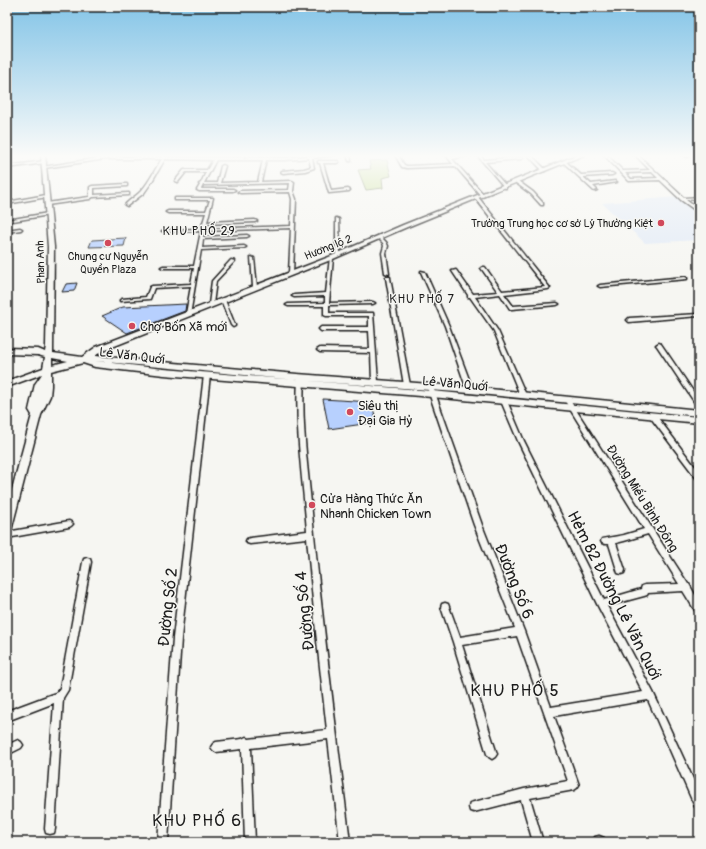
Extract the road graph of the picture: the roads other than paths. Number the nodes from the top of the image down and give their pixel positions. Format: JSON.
{"nodes":[{"id":1,"x":117,"y":195,"type":"edge"},
{"id":2,"x":139,"y":195,"type":"edge"},
{"id":3,"x":293,"y":195,"type":"edge"},
{"id":4,"x":478,"y":195,"type":"edge"},
{"id":5,"x":486,"y":195,"type":"edge"},
{"id":6,"x":533,"y":195,"type":"edge"},
{"id":7,"x":677,"y":195,"type":"edge"},
{"id":8,"x":46,"y":196,"type":"joint"},
{"id":9,"x":92,"y":196,"type":"joint"},
{"id":10,"x":480,"y":197,"type":"junction"},
{"id":11,"x":699,"y":198,"type":"edge"},
{"id":12,"x":682,"y":199,"type":"junction"},
{"id":13,"x":176,"y":200,"type":"dead end"},
{"id":14,"x":7,"y":203,"type":"edge"},
{"id":15,"x":47,"y":204,"type":"junction"},
{"id":16,"x":542,"y":204,"type":"dead end"},
{"id":17,"x":127,"y":205,"type":"dead end"},
{"id":18,"x":168,"y":212,"type":"dead end"},
{"id":19,"x":208,"y":212,"type":"junction"},
{"id":20,"x":699,"y":212,"type":"edge"},
{"id":21,"x":48,"y":214,"type":"junction"},
{"id":22,"x":337,"y":219,"type":"dead end"},
{"id":23,"x":7,"y":221,"type":"edge"},
{"id":24,"x":255,"y":221,"type":"dead end"},
{"id":25,"x":205,"y":223,"type":"junction"},
{"id":26,"x":293,"y":227,"type":"junction"},
{"id":27,"x":203,"y":228,"type":"junction"},
{"id":28,"x":20,"y":229,"type":"dead end"},
{"id":29,"x":7,"y":231,"type":"edge"},
{"id":30,"x":164,"y":231,"type":"dead end"},
{"id":31,"x":247,"y":236,"type":"dead end"},
{"id":32,"x":379,"y":237,"type":"junction"},
{"id":33,"x":202,"y":238,"type":"junction"},
{"id":34,"x":244,"y":247,"type":"dead end"},
{"id":35,"x":200,"y":249,"type":"junction"},
{"id":36,"x":338,"y":254,"type":"junction"},
{"id":37,"x":252,"y":258,"type":"dead end"},
{"id":38,"x":331,"y":258,"type":"junction"},
{"id":39,"x":233,"y":262,"type":"dead end"},
{"id":40,"x":196,"y":267,"type":"junction"},
{"id":41,"x":163,"y":268,"type":"dead end"},
{"id":42,"x":483,"y":268,"type":"dead end"},
{"id":43,"x":454,"y":271,"type":"dead end"},
{"id":44,"x":422,"y":272,"type":"dead end"},
{"id":45,"x":291,"y":273,"type":"junction"},
{"id":46,"x":685,"y":278,"type":"dead end"},
{"id":47,"x":193,"y":285,"type":"junction"},
{"id":48,"x":600,"y":286,"type":"dead end"},
{"id":49,"x":255,"y":287,"type":"junction"},
{"id":50,"x":501,"y":293,"type":"junction"},
{"id":51,"x":328,"y":294,"type":"junction"},
{"id":52,"x":294,"y":296,"type":"dead end"},
{"id":53,"x":470,"y":296,"type":"junction"},
{"id":54,"x":122,"y":300,"type":"dead end"},
{"id":55,"x":222,"y":300,"type":"junction"},
{"id":56,"x":327,"y":303,"type":"junction"},
{"id":57,"x":372,"y":303,"type":"dead end"},
{"id":58,"x":211,"y":304,"type":"junction"},
{"id":59,"x":557,"y":304,"type":"dead end"},
{"id":60,"x":288,"y":305,"type":"dead end"},
{"id":61,"x":188,"y":314,"type":"junction"},
{"id":62,"x":699,"y":315,"type":"edge"},
{"id":63,"x":629,"y":320,"type":"dead end"},
{"id":64,"x":233,"y":325,"type":"dead end"},
{"id":65,"x":371,"y":329,"type":"junction"},
{"id":66,"x":321,"y":330,"type":"dead end"},
{"id":67,"x":658,"y":345,"type":"dead end"},
{"id":68,"x":320,"y":350,"type":"dead end"},
{"id":69,"x":7,"y":351,"type":"edge"},
{"id":70,"x":372,"y":351,"type":"junction"},
{"id":71,"x":7,"y":355,"type":"edge"},
{"id":72,"x":48,"y":355,"type":"junction"},
{"id":73,"x":83,"y":360,"type":"junction"},
{"id":74,"x":47,"y":372,"type":"junction"},
{"id":75,"x":36,"y":374,"type":"junction"},
{"id":76,"x":207,"y":375,"type":"junction"},
{"id":77,"x":301,"y":380,"type":"junction"},
{"id":78,"x":375,"y":382,"type":"junction"},
{"id":79,"x":7,"y":384,"type":"edge"},
{"id":80,"x":407,"y":385,"type":"junction"},
{"id":81,"x":7,"y":389,"type":"edge"},
{"id":82,"x":431,"y":390,"type":"junction"},
{"id":83,"x":470,"y":390,"type":"junction"},
{"id":84,"x":523,"y":395,"type":"junction"},
{"id":85,"x":567,"y":400,"type":"junction"},
{"id":86,"x":504,"y":401,"type":"junction"},
{"id":87,"x":699,"y":404,"type":"edge"},
{"id":88,"x":572,"y":408,"type":"junction"},
{"id":89,"x":699,"y":413,"type":"edge"},
{"id":90,"x":653,"y":416,"type":"junction"},
{"id":91,"x":699,"y":420,"type":"edge"},
{"id":92,"x":699,"y":477,"type":"edge"},
{"id":93,"x":69,"y":524,"type":"dead end"},
{"id":94,"x":7,"y":527,"type":"edge"},
{"id":95,"x":650,"y":530,"type":"junction"},
{"id":96,"x":310,"y":534,"type":"junction"},
{"id":97,"x":7,"y":535,"type":"edge"},
{"id":98,"x":250,"y":541,"type":"dead end"},
{"id":99,"x":87,"y":562,"type":"dead end"},
{"id":100,"x":622,"y":570,"type":"dead end"},
{"id":101,"x":686,"y":588,"type":"junction"},
{"id":102,"x":602,"y":604,"type":"junction"},
{"id":103,"x":445,"y":607,"type":"dead end"},
{"id":104,"x":699,"y":610,"type":"edge"},
{"id":105,"x":520,"y":631,"type":"junction"},
{"id":106,"x":457,"y":642,"type":"junction"},
{"id":107,"x":650,"y":694,"type":"junction"},
{"id":108,"x":59,"y":697,"type":"junction"},
{"id":109,"x":549,"y":712,"type":"junction"},
{"id":110,"x":7,"y":716,"type":"edge"},
{"id":111,"x":332,"y":734,"type":"junction"},
{"id":112,"x":246,"y":742,"type":"junction"},
{"id":113,"x":18,"y":745,"type":"dead end"},
{"id":114,"x":216,"y":747,"type":"dead end"},
{"id":115,"x":7,"y":750,"type":"edge"},
{"id":116,"x":492,"y":754,"type":"dead end"},
{"id":117,"x":524,"y":794,"type":"junction"},
{"id":118,"x":699,"y":803,"type":"edge"},
{"id":119,"x":474,"y":807,"type":"dead end"},
{"id":120,"x":50,"y":830,"type":"dead end"},
{"id":121,"x":163,"y":842,"type":"edge"},
{"id":122,"x":250,"y":842,"type":"edge"},
{"id":123,"x":345,"y":842,"type":"edge"},
{"id":124,"x":538,"y":842,"type":"edge"}],
"edges":[{"from":1,"to":9,"type":"street"},
{"from":2,"to":17,"type":"street"},
{"from":3,"to":26,"type":"street"},
{"from":4,"to":10,"type":"street"},
{"from":5,"to":10,"type":"main road","name":"Hương lộ 2"},
{"from":6,"to":16,"type":"street"},
{"from":7,"to":12,"type":"street"},
{"from":8,"to":14,"type":"street"},
{"from":8,"to":15,"type":"main road","name":"Phan Anh"},
{"from":9,"to":15,"type":"street"},
{"from":10,"to":32,"type":"main road","name":"Hương lộ 2"},
{"from":10,"to":50,"type":"street"},
{"from":11,"to":12,"type":"street"},
{"from":12,"to":20,"type":"street"},
{"from":13,"to":19,"type":"street"},
{"from":15,"to":21,"type":"main road","name":"Phan Anh"},
{"from":18,"to":19,"type":"street"},
{"from":19,"to":25,"type":"street"},
{"from":21,"to":23,"type":"street"},
{"from":21,"to":72,"type":"main road","name":"Phan Anh"},
{"from":22,"to":36,"type":"street"},
{"from":24,"to":25,"type":"street"},
{"from":25,"to":27,"type":"street"},
{"from":26,"to":27,"type":"street"},
{"from":26,"to":45,"type":"street"},
{"from":27,"to":30,"type":"street"},
{"from":27,"to":33,"type":"street"},
{"from":28,"to":29,"type":"street"},
{"from":31,"to":33,"type":"street"},
{"from":32,"to":36,"type":"main road","name":"Hương lộ 2"},
{"from":32,"to":80,"type":"street"},
{"from":33,"to":35,"type":"street"},
{"from":34,"to":35,"type":"street"},
{"from":35,"to":40,"type":"street"},
{"from":36,"to":38,"type":"main road","name":"Hương lộ 2"},
{"from":37,"to":49,"type":"street"},
{"from":38,"to":45,"type":"main road","name":"Hương lộ 2"},
{"from":38,"to":51,"type":"street"},
{"from":39,"to":58,"type":"street"},
{"from":40,"to":41,"type":"street"},
{"from":40,"to":47,"type":"street"},
{"from":42,"to":50,"type":"street"},
{"from":43,"to":53,"type":"street"},
{"from":44,"to":83,"type":"street"},
{"from":45,"to":49,"type":"main road","name":"Hương lộ 2"},
{"from":46,"to":48,"type":"street"},
{"from":47,"to":54,"type":"street"},
{"from":47,"to":61,"type":"street"},
{"from":49,"to":55,"type":"main road","name":"Hương lộ 2"},
{"from":50,"to":53,"type":"street"},
{"from":50,"to":59,"type":"street"},
{"from":51,"to":52,"type":"street"},
{"from":51,"to":56,"type":"street"},
{"from":53,"to":84,"type":"street"},
{"from":55,"to":58,"type":"main road","name":"Hương lộ 2"},
{"from":55,"to":64,"type":"street"},
{"from":56,"to":57,"type":"street"},
{"from":56,"to":60,"type":"street"},
{"from":56,"to":65,"type":"street"},
{"from":58,"to":61,"type":"main road","name":"Hương lộ 2"},
{"from":61,"to":73,"type":"main road","name":"Hương lộ 2"},
{"from":62,"to":63,"type":"street"},
{"from":65,"to":66,"type":"street"},
{"from":65,"to":70,"type":"street"},
{"from":67,"to":87,"type":"street"},
{"from":68,"to":70,"type":"street"},
{"from":69,"to":72,"type":"main road"},
{"from":70,"to":78,"type":"street"},
{"from":71,"to":72,"type":"main road"},
{"from":72,"to":73,"type":"main road"},
{"from":72,"to":74,"type":"main road","name":"Phan Anh"},
{"from":73,"to":74,"type":"main road"},
{"from":73,"to":76,"type":"main road","name":"Lê Văn Quới"},
{"from":73,"to":77,"type":"main road","name":"Lê Văn Quới"},
{"from":74,"to":75,"type":"main road"},
{"from":74,"to":94,"type":"main road","name":"Phan Anh"},
{"from":75,"to":79,"type":"main road"},
{"from":75,"to":81,"type":"main road"},
{"from":76,"to":77,"type":"main road","name":"Lê Văn Quới"},
{"from":76,"to":121,"type":"street","name":"Đường Số 2"},
{"from":77,"to":78,"type":"main road","name":"Lê Văn Quới"},
{"from":77,"to":82,"type":"main road","name":"Lê Văn Quới"},
{"from":77,"to":96,"type":"street","name":"Đường Số 4"},
{"from":78,"to":80,"type":"main road","name":"Lê Văn Quới"},
{"from":80,"to":82,"type":"main road","name":"Lê Văn Quới"},
{"from":82,"to":83,"type":"main road","name":"Lê Văn Quới"},
{"from":82,"to":86,"type":"main road","name":"Lê Văn Quới"},
{"from":82,"to":105,"type":"street","name":"Đường Số 6"},
{"from":83,"to":84,"type":"main road","name":"Lê Văn Quới"},
{"from":84,"to":85,"type":"main road","name":"Lê Văn Quới"},
{"from":85,"to":88,"type":"street","name":"Đường Miếu Bình Đông"},
{"from":85,"to":89,"type":"main road","name":"Lê Văn Quới"},
{"from":86,"to":88,"type":"main road","name":"Lê Văn Quới"},
{"from":86,"to":102,"type":"street","name":"Hẻm 82 Đường Lê Văn Quới"},
{"from":88,"to":90,"type":"main road","name":"Lê Văn Quới"},
{"from":88,"to":95,"type":"street","name":"Đường Miếu Bình Đông"},
{"from":90,"to":91,"type":"main road","name":"Lê Văn Quới"},
{"from":90,"to":92,"type":"street"},
{"from":93,"to":97,"type":"street"},
{"from":95,"to":100,"type":"street"},
{"from":95,"to":101,"type":"street","name":"Đường Miếu Bình Đông"},
{"from":96,"to":98,"type":"street"},
{"from":96,"to":111,"type":"street","name":"Đường Số 4"},
{"from":99,"to":108,"type":"street"},
{"from":101,"to":102,"type":"street"},
{"from":101,"to":104,"type":"street","name":"Đường Miếu Bình Đông"},
{"from":102,"to":107,"type":"street","name":"Hẻm 82 Đường Lê Văn Quới"},
{"from":103,"to":106,"type":"street"},
{"from":105,"to":106,"type":"street"},
{"from":105,"to":109,"type":"street","name":"Đường Số 6"},
{"from":106,"to":116,"type":"street"},
{"from":107,"to":109,"type":"street"},
{"from":107,"to":118,"type":"street","name":"Hẻm 82 Đường Lê Văn Quới"},
{"from":108,"to":110,"type":"street"},
{"from":108,"to":120,"type":"street"},
{"from":109,"to":117,"type":"street","name":"Đường Số 6"},
{"from":111,"to":112,"type":"street"},
{"from":111,"to":123,"type":"street","name":"Đường Số 4"},
{"from":112,"to":114,"type":"street"},
{"from":112,"to":122,"type":"street"},
{"from":113,"to":115,"type":"street"},
{"from":117,"to":119,"type":"street"},
{"from":117,"to":124,"type":"street"}]}
